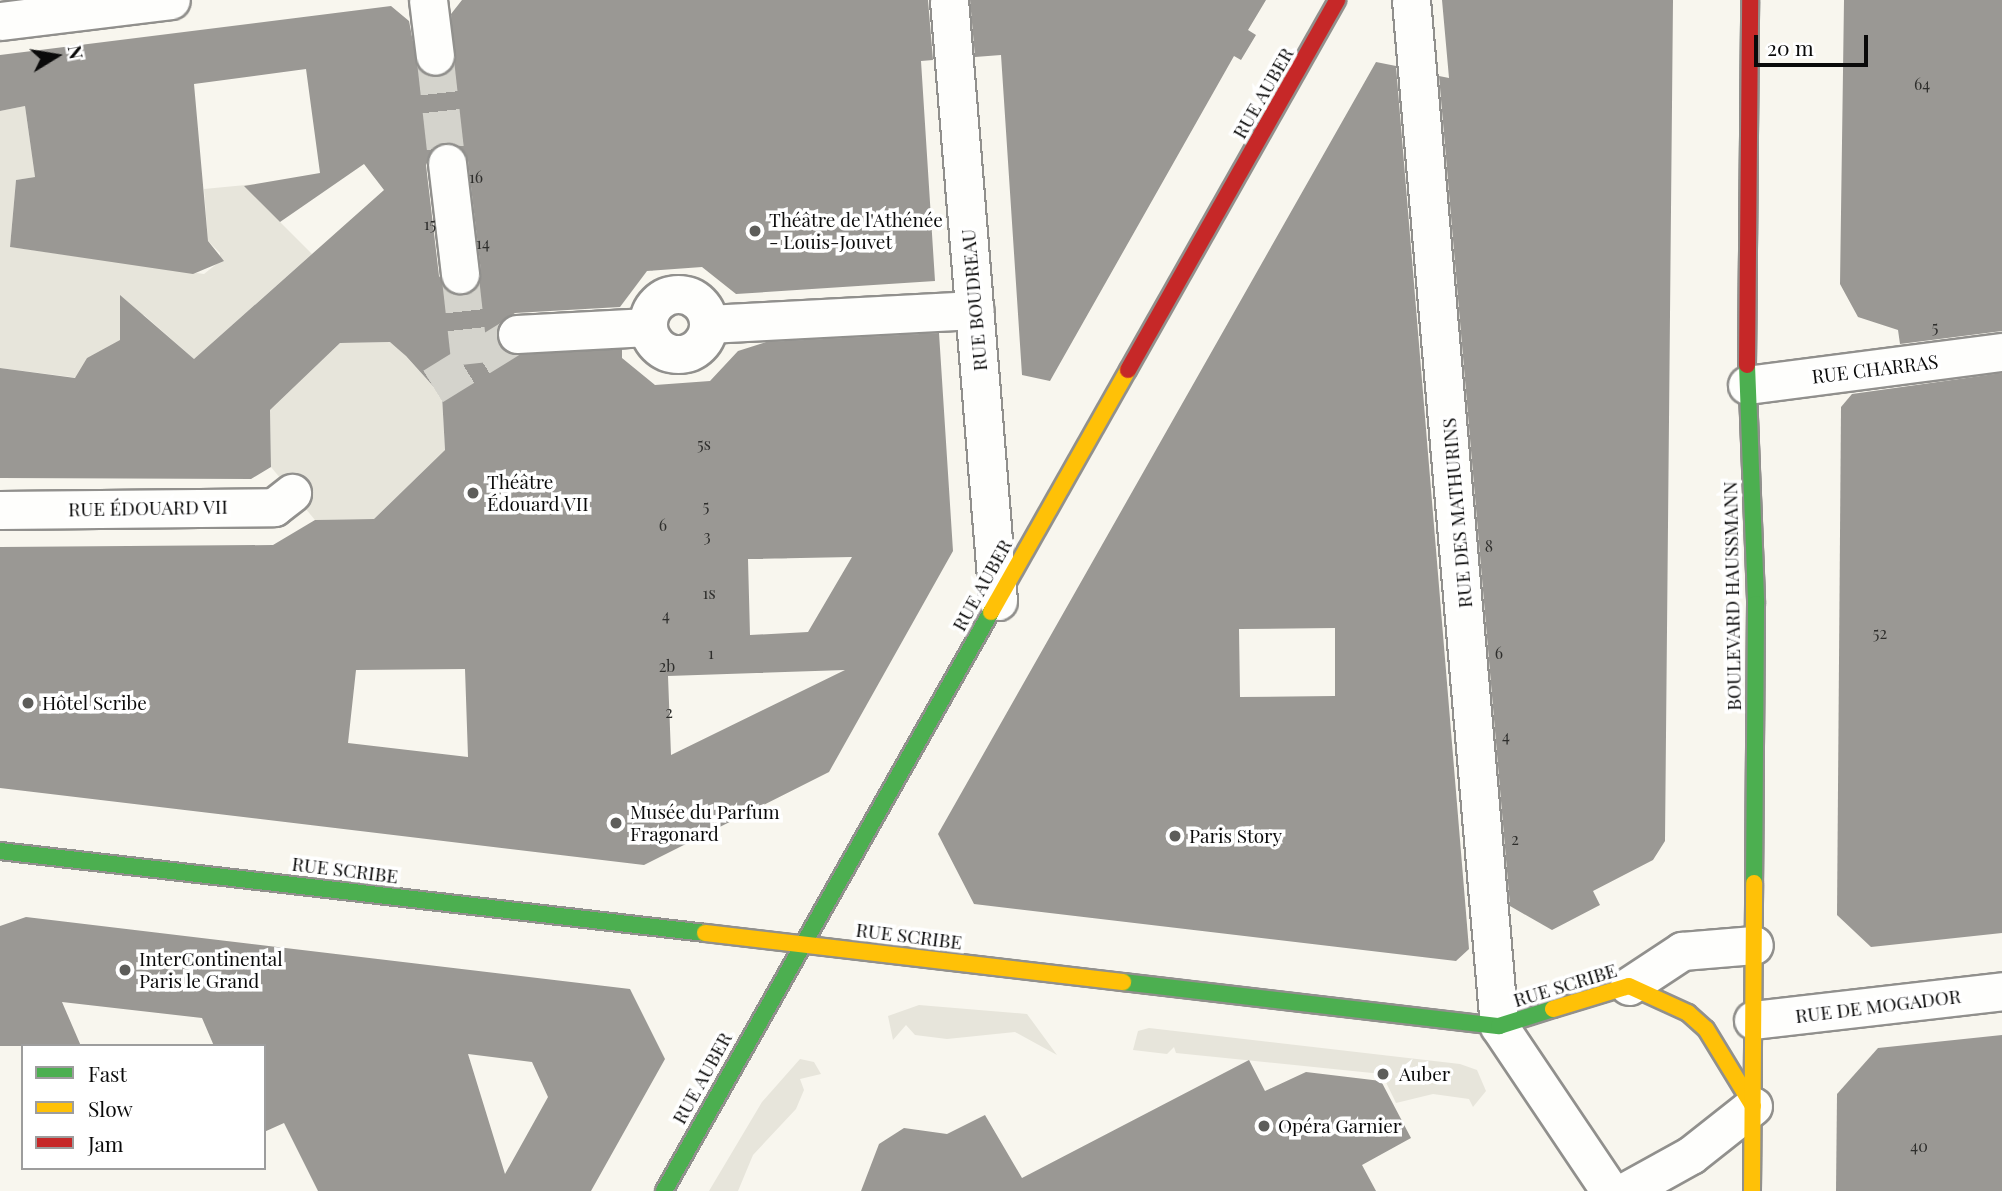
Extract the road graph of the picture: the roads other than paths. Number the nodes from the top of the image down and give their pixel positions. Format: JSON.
{"nodes":[{"id":1,"x":171,"y":0,"type":"edge"},
{"id":2,"x":428,"y":0,"type":"edge"},
{"id":3,"x":949,"y":0,"type":"edge"},
{"id":4,"x":1337,"y":0,"type":"edge"},
{"id":5,"x":1411,"y":0,"type":"edge"},
{"id":6,"x":1750,"y":0,"type":"edge"},
{"id":7,"x":0,"y":21,"type":"edge"},
{"id":8,"x":435,"y":56,"type":"tunnel mouth"},
{"id":9,"x":447,"y":163,"type":"tunnel mouth"},
{"id":10,"x":460,"y":274,"type":"tunnel mouth"},
{"id":11,"x":975,"y":310,"type":"junction"},
{"id":12,"x":517,"y":334,"type":"tunnel mouth"},
{"id":13,"x":2002,"y":352,"type":"edge"},
{"id":14,"x":1747,"y":385,"type":"junction"},
{"id":15,"x":292,"y":493,"type":"dead end"},
{"id":16,"x":0,"y":510,"type":"edge"},
{"id":17,"x":998,"y":600,"type":"junction"},
{"id":18,"x":0,"y":851,"type":"edge"},
{"id":19,"x":801,"y":944,"type":"junction"},
{"id":20,"x":1754,"y":945,"type":"junction"},
{"id":21,"x":1629,"y":986,"type":"junction"},
{"id":22,"x":2002,"y":991,"type":"edge"},
{"id":23,"x":1753,"y":1020,"type":"junction"},
{"id":24,"x":1499,"y":1026,"type":"junction"},
{"id":25,"x":1753,"y":1106,"type":"junction"},
{"id":26,"x":664,"y":1191,"type":"edge"},
{"id":27,"x":1609,"y":1191,"type":"edge"},
{"id":28,"x":1626,"y":1191,"type":"edge"},
{"id":29,"x":1752,"y":1191,"type":"edge"}],
"edges":[{"from":1,"to":7,"type":"street"},
{"from":2,"to":8,"type":"street"},
{"from":3,"to":11,"type":"street","name":"RUE BOUDREAU"},
{"from":4,"to":17,"type":"main road","name":"RUE AUBER"},
{"from":5,"to":24,"type":"street","name":"RUE DES MATHURINS"},
{"from":6,"to":14,"type":"main road","name":"BOULEVARD HAUSSMANN"},
{"from":9,"to":10,"type":"street"},
{"from":11,"to":12,"type":"street"},
{"from":11,"to":17,"type":"street","name":"RUE BOUDREAU"},
{"from":13,"to":14,"type":"street","name":"RUE CHARRAS"},
{"from":14,"to":20,"type":"main road","name":"BOULEVARD HAUSSMANN"},
{"from":15,"to":16,"type":"street","name":"RUE ÉDOUARD VII"},
{"from":17,"to":19,"type":"main road","name":"RUE AUBER"},
{"from":18,"to":19,"type":"main road","name":"RUE SCRIBE"},
{"from":19,"to":24,"type":"main road","name":"RUE SCRIBE"},
{"from":19,"to":26,"type":"main road","name":"RUE AUBER"},
{"from":20,"to":21,"type":"street"},
{"from":20,"to":23,"type":"main road","name":"BOULEVARD HAUSSMANN"},
{"from":21,"to":24,"type":"main road","name":"RUE SCRIBE"},
{"from":21,"to":25,"type":"main road","name":"RUE SCRIBE"},
{"from":22,"to":23,"type":"street","name":"RUE DE MOGADOR"},
{"from":23,"to":25,"type":"main road","name":"BOULEVARD HAUSSMANN"},
{"from":24,"to":27,"type":"street"},
{"from":25,"to":28,"type":"street"},
{"from":25,"to":29,"type":"main road","name":"BOULEVARD HAUSSMANN"}]}
